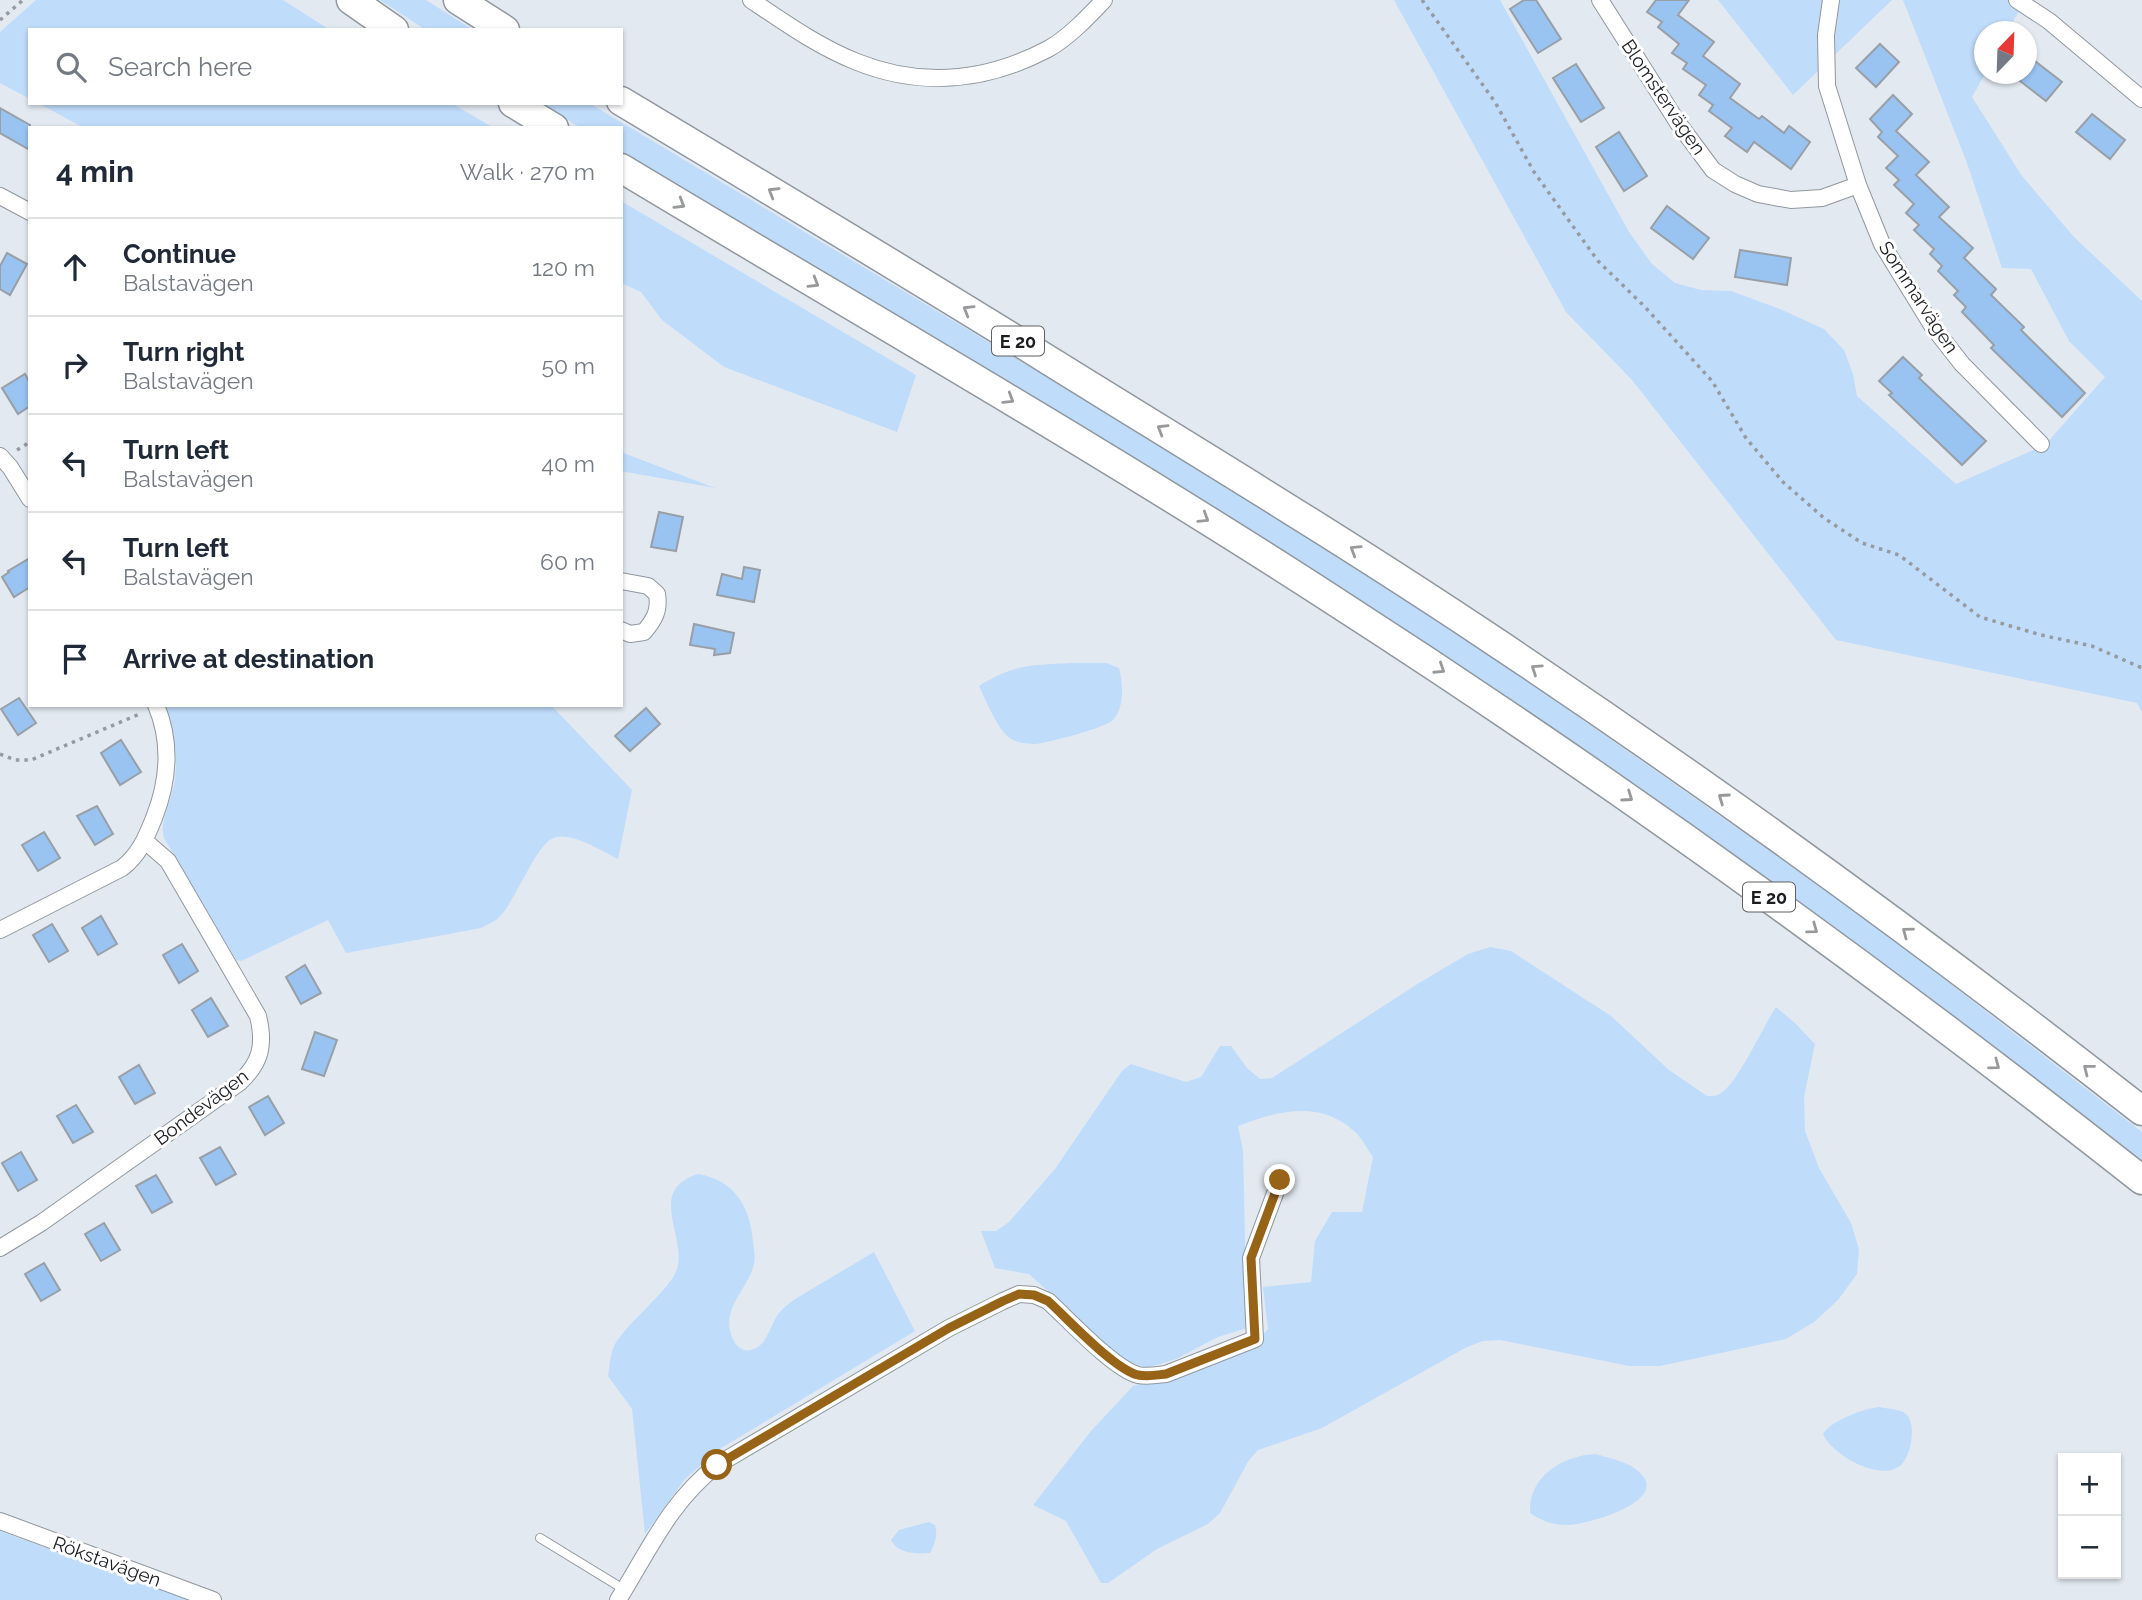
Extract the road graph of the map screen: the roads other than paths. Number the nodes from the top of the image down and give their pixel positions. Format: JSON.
{"nodes":[{"id":1,"x":351,"y":0,"type":"edge"},
{"id":2,"x":457,"y":0,"type":"edge"},
{"id":3,"x":751,"y":0,"type":"edge"},
{"id":4,"x":1104,"y":0,"type":"edge"},
{"id":5,"x":1600,"y":0,"type":"edge"},
{"id":6,"x":1831,"y":0,"type":"edge"},
{"id":7,"x":2017,"y":0,"type":"edge"},
{"id":8,"x":391,"y":28,"type":"edge"},
{"id":9,"x":502,"y":28,"type":"edge"},
{"id":10,"x":2142,"y":99,"type":"edge"},
{"id":11,"x":623,"y":102,"type":"edge"},
{"id":12,"x":516,"y":105,"type":"edge"},
{"id":13,"x":551,"y":126,"type":"edge"},
{"id":14,"x":623,"y":169,"type":"edge"},
{"id":15,"x":1858,"y":185,"type":"junction"},
{"id":16,"x":0,"y":196,"type":"edge"},
{"id":17,"x":28,"y":211,"type":"edge"},
{"id":18,"x":2041,"y":444,"type":"dead end"},
{"id":19,"x":0,"y":456,"type":"edge"},
{"id":20,"x":28,"y":496,"type":"edge"},
{"id":21,"x":623,"y":581,"type":"edge"},
{"id":22,"x":623,"y":631,"type":"edge"},
{"id":23,"x":156,"y":707,"type":"edge"},
{"id":24,"x":145,"y":841,"type":"junction"},
{"id":25,"x":0,"y":930,"type":"edge"},
{"id":26,"x":2142,"y":1111,"type":"edge"},
{"id":27,"x":1280,"y":1180,"type":"dead end"},
{"id":28,"x":2142,"y":1180,"type":"edge"},
{"id":29,"x":0,"y":1248,"type":"edge"},
{"id":30,"x":0,"y":1521,"type":"edge"},
{"id":31,"x":540,"y":1538,"type":"dead end"},
{"id":32,"x":622,"y":1595,"type":"edge"},
{"id":33,"x":213,"y":1600,"type":"edge"}],
"edges":[{"from":1,"to":8,"type":"highway"},
{"from":2,"to":9,"type":"highway"},
{"from":3,"to":4,"type":"street"},
{"from":5,"to":15,"type":"street","name":"Blomstervägen"},
{"from":6,"to":15,"type":"street","name":"Sommarvägen"},
{"from":7,"to":10,"type":"street"},
{"from":26,"to":11,"type":"highway","number":"E 20","one_way":true},
{"from":12,"to":13,"type":"highway"},
{"from":14,"to":28,"type":"highway","number":"E 20","one_way":true},
{"from":15,"to":18,"type":"street","name":"Sommarvägen"},
{"from":16,"to":17,"type":"street"},
{"from":19,"to":20,"type":"street"},
{"from":21,"to":22,"type":"street"},
{"from":23,"to":24,"type":"street"},
{"from":24,"to":25,"type":"street"},
{"from":24,"to":29,"type":"street","name":"Bondevägen"},
{"from":27,"to":32,"type":"street"},
{"from":30,"to":33,"type":"street","name":"Rökstavägen"},
{"from":31,"to":32,"type":"lane"}]}
